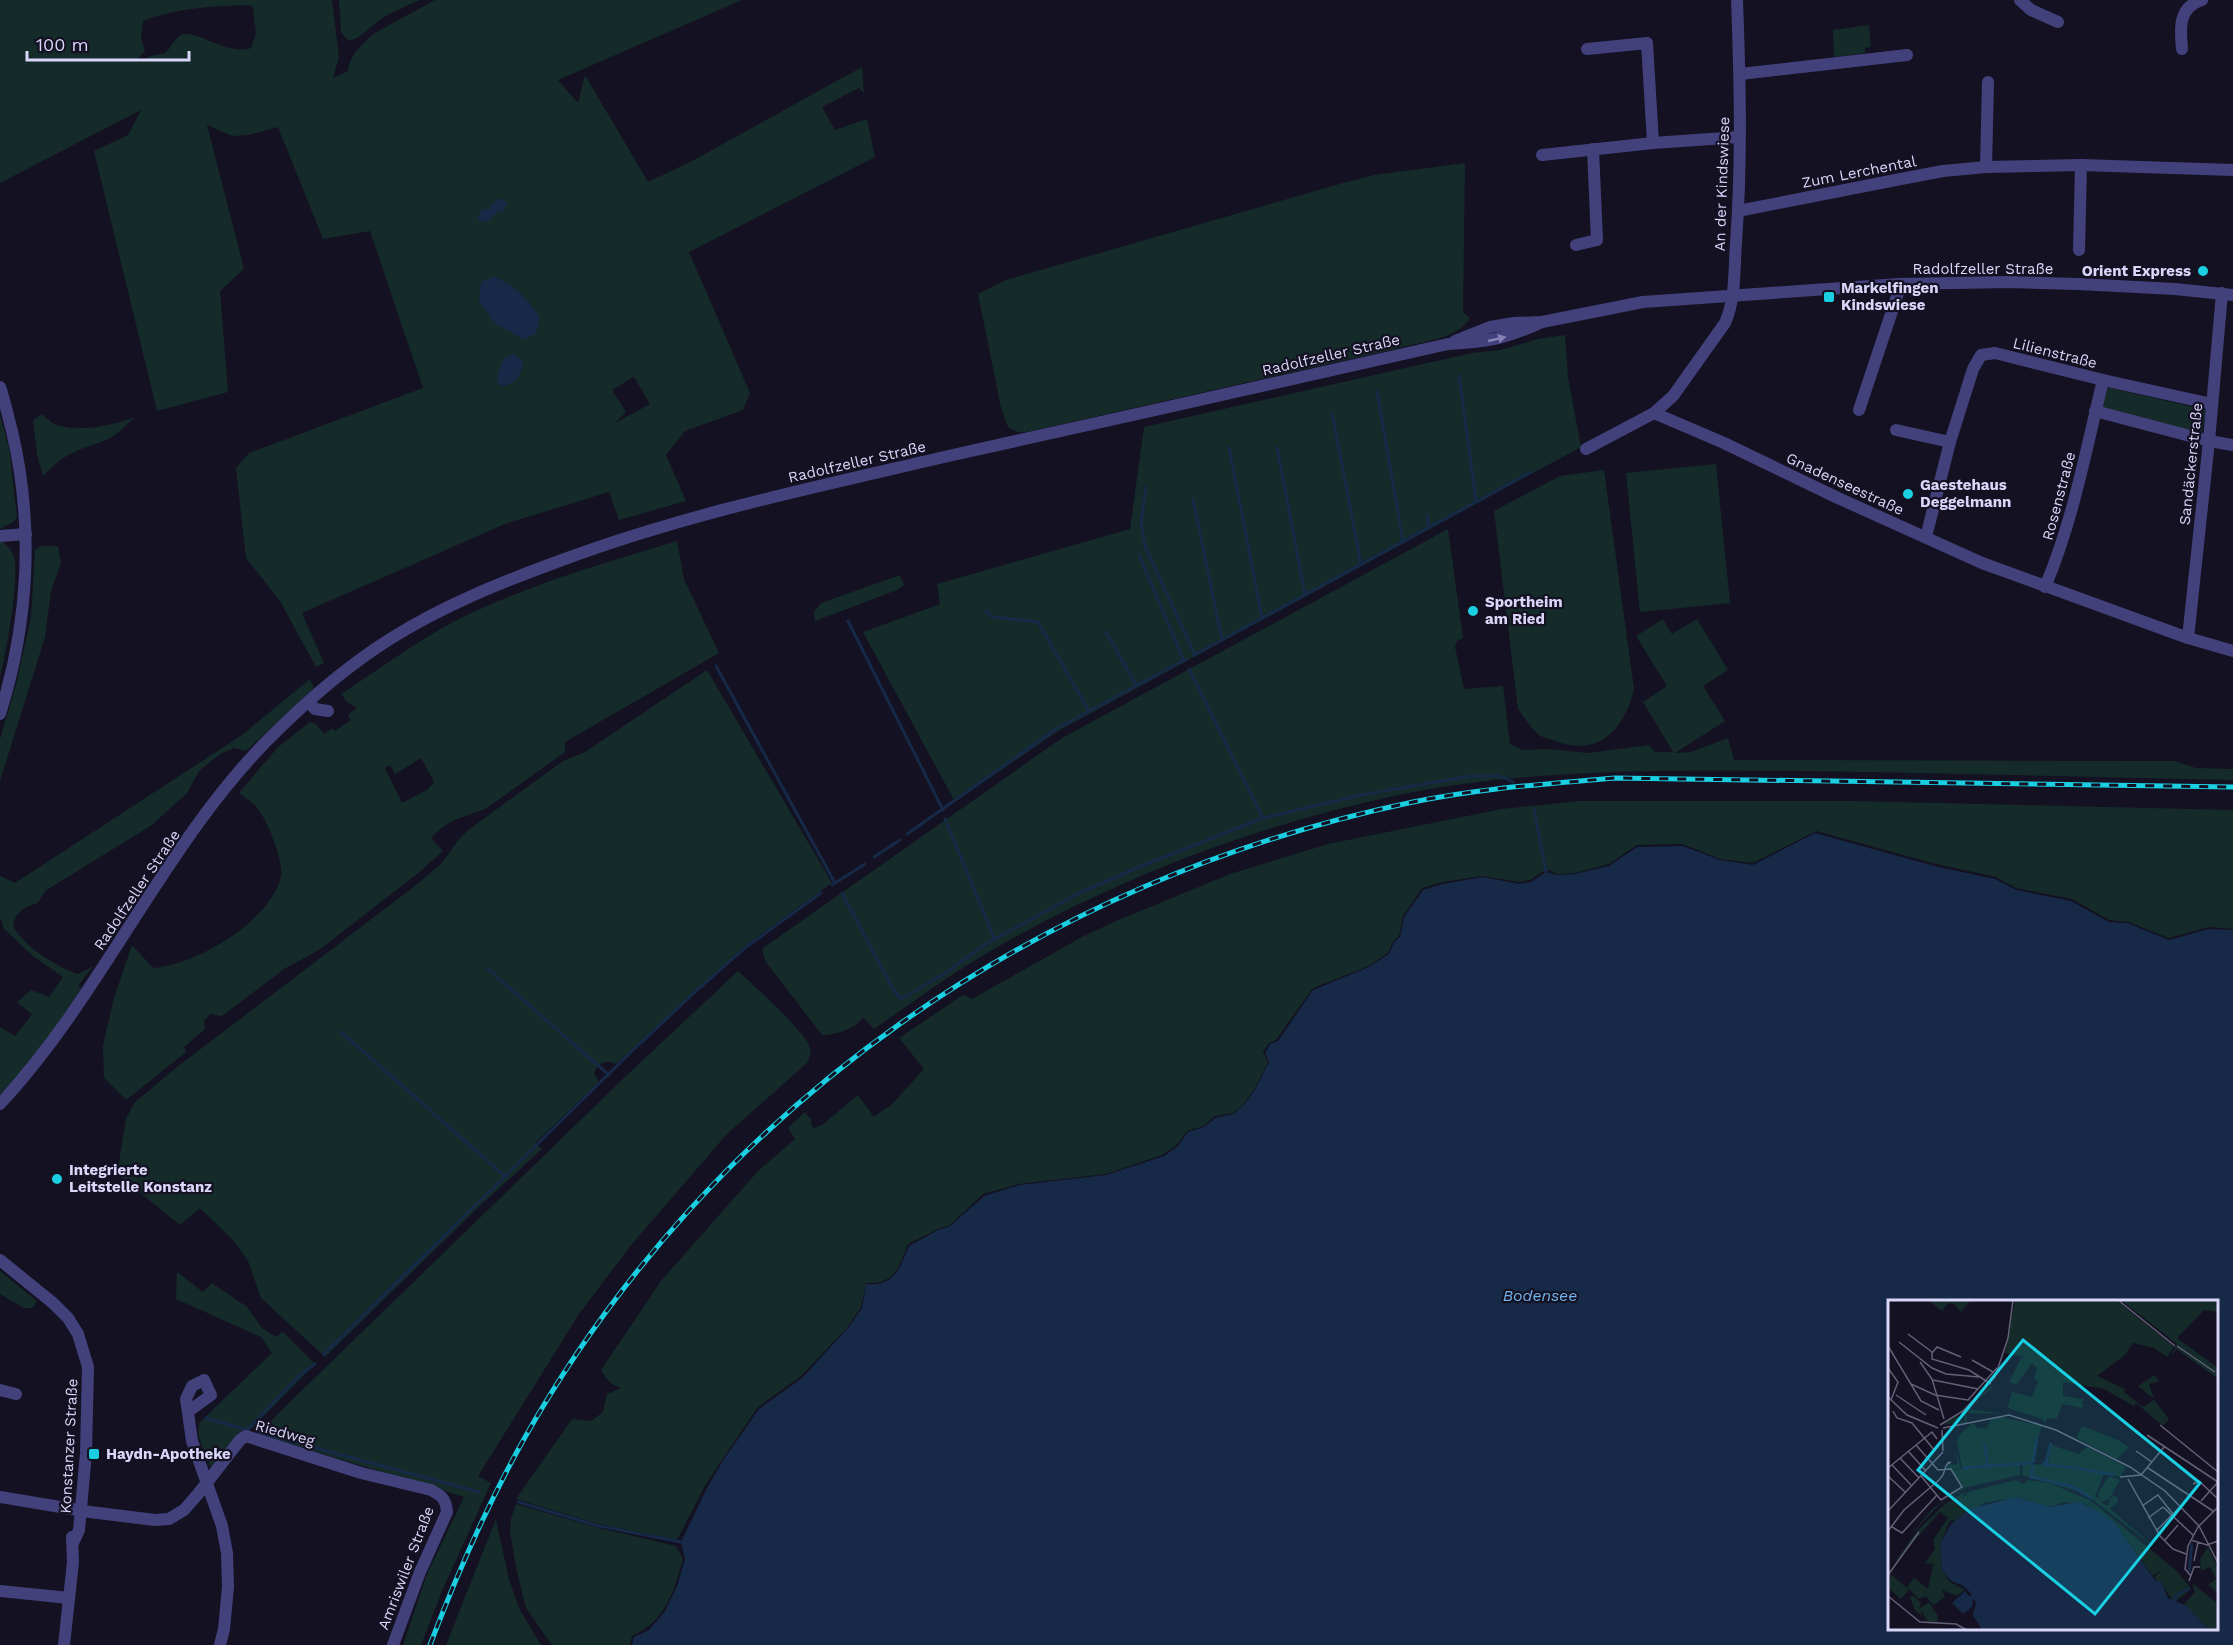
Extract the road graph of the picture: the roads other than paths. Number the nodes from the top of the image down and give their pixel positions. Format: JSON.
{"nodes":[{"id":1,"x":1737,"y":0,"type":"edge"},
{"id":2,"x":2020,"y":0,"type":"edge"},
{"id":3,"x":2202,"y":0,"type":"edge"},
{"id":4,"x":2058,"y":22,"type":"dead end"},
{"id":5,"x":1587,"y":49,"type":"dead end"},
{"id":6,"x":2182,"y":50,"type":"dead end"},
{"id":7,"x":1906,"y":55,"type":"dead end"},
{"id":8,"x":1740,"y":74,"type":"junction"},
{"id":9,"x":1988,"y":82,"type":"dead end"},
{"id":10,"x":1739,"y":137,"type":"junction"},
{"id":11,"x":1653,"y":143,"type":"junction"},
{"id":12,"x":1593,"y":149,"type":"junction"},
{"id":13,"x":1542,"y":155,"type":"dead end"},
{"id":14,"x":2081,"y":165,"type":"junction"},
{"id":15,"x":1986,"y":167,"type":"junction"},
{"id":16,"x":2233,"y":170,"type":"edge"},
{"id":17,"x":1738,"y":211,"type":"junction"},
{"id":18,"x":1576,"y":244,"type":"dead end"},
{"id":19,"x":2079,"y":250,"type":"dead end"},
{"id":20,"x":1899,"y":284,"type":"junction"},
{"id":21,"x":2227,"y":294,"type":"edge"},
{"id":22,"x":1733,"y":295,"type":"junction"},
{"id":23,"x":2103,"y":380,"type":"junction"},
{"id":24,"x":0,"y":387,"type":"edge"},
{"id":25,"x":2212,"y":404,"type":"junction"},
{"id":26,"x":1859,"y":410,"type":"dead end"},
{"id":27,"x":2095,"y":411,"type":"junction"},
{"id":28,"x":1654,"y":413,"type":"junction"},
{"id":29,"x":1896,"y":430,"type":"dead end"},
{"id":30,"x":2209,"y":441,"type":"junction"},
{"id":31,"x":1950,"y":442,"type":"junction"},
{"id":32,"x":2233,"y":445,"type":"edge"},
{"id":33,"x":1586,"y":450,"type":"dead end"},
{"id":34,"x":26,"y":534,"type":"junction"},
{"id":35,"x":0,"y":536,"type":"edge"},
{"id":36,"x":1926,"y":537,"type":"junction"},
{"id":37,"x":2045,"y":587,"type":"junction"},
{"id":38,"x":2188,"y":638,"type":"junction"},
{"id":39,"x":2233,"y":651,"type":"edge"},
{"id":40,"x":309,"y":702,"type":"junction"},
{"id":41,"x":328,"y":711,"type":"dead end"},
{"id":42,"x":0,"y":714,"type":"edge"},
{"id":43,"x":0,"y":1104,"type":"edge"},
{"id":44,"x":0,"y":1260,"type":"edge"},
{"id":45,"x":0,"y":1390,"type":"edge"},
{"id":46,"x":15,"y":1394,"type":"dead end"},
{"id":47,"x":189,"y":1412,"type":"dead end"},
{"id":48,"x":207,"y":1482,"type":"junction"},
{"id":49,"x":0,"y":1497,"type":"edge"},
{"id":50,"x":446,"y":1502,"type":"joint"},
{"id":51,"x":77,"y":1509,"type":"junction"},
{"id":52,"x":0,"y":1591,"type":"edge"},
{"id":53,"x":69,"y":1598,"type":"junction"},
{"id":54,"x":64,"y":1645,"type":"edge"},
{"id":55,"x":220,"y":1645,"type":"edge"},
{"id":56,"x":393,"y":1645,"type":"edge"}],
"edges":[{"from":1,"to":8,"type":"street","name":"An der Kindswiese"},
{"from":2,"to":4,"type":"street"},
{"from":3,"to":6,"type":"street"},
{"from":5,"to":11,"type":"street"},
{"from":7,"to":8,"type":"street"},
{"from":8,"to":10,"type":"street","name":"An der Kindswiese"},
{"from":9,"to":15,"type":"street"},
{"from":10,"to":11,"type":"street"},
{"from":10,"to":17,"type":"street","name":"An der Kindswiese"},
{"from":11,"to":12,"type":"street"},
{"from":12,"to":13,"type":"street"},
{"from":12,"to":18,"type":"street"},
{"from":14,"to":15,"type":"street","name":"Zum Lerchental"},
{"from":14,"to":16,"type":"street","name":"Zum Lerchental"},
{"from":14,"to":19,"type":"street"},
{"from":15,"to":17,"type":"street","name":"Zum Lerchental"},
{"from":17,"to":22,"type":"street","name":"An der Kindswiese"},
{"from":20,"to":21,"type":"street","name":"Radolfzeller Straße"},
{"from":20,"to":22,"type":"street","name":"Radolfzeller Straße"},
{"from":20,"to":26,"type":"street"},
{"from":21,"to":25,"type":"street","name":"Sandäckerstraße"},
{"from":22,"to":28,"type":"street"},
{"from":22,"to":40,"type":"street","name":"Radolfzeller Straße"},
{"from":23,"to":25,"type":"street","name":"Lilienstraße"},
{"from":23,"to":27,"type":"street","name":"Rosenstraße"},
{"from":23,"to":31,"type":"street","name":"Lilienstraße"},
{"from":24,"to":34,"type":"street"},
{"from":25,"to":30,"type":"street","name":"Sandäckerstraße"},
{"from":27,"to":30,"type":"street"},
{"from":27,"to":37,"type":"street","name":"Rosenstraße"},
{"from":28,"to":33,"type":"street"},
{"from":28,"to":36,"type":"street","name":"Gnadenseestraße"},
{"from":29,"to":31,"type":"street"},
{"from":30,"to":32,"type":"street"},
{"from":30,"to":38,"type":"street","name":"Sandäckerstraße"},
{"from":31,"to":36,"type":"street","name":"Lilienstraße"},
{"from":34,"to":35,"type":"street"},
{"from":34,"to":42,"type":"street"},
{"from":36,"to":37,"type":"street","name":"Gnadenseestraße"},
{"from":37,"to":38,"type":"street","name":"Gnadenseestraße"},
{"from":38,"to":39,"type":"street","name":"Gnadenseestraße"},
{"from":40,"to":41,"type":"street"},
{"from":40,"to":43,"type":"street","name":"Radolfzeller Straße"},
{"from":44,"to":51,"type":"street","name":"Konstanzer Straße"},
{"from":45,"to":46,"type":"street"},
{"from":47,"to":48,"type":"street"},
{"from":48,"to":50,"type":"street","name":"Riedweg"},
{"from":48,"to":51,"type":"street","name":"Riedweg"},
{"from":48,"to":55,"type":"street"},
{"from":49,"to":51,"type":"street"},
{"from":50,"to":56,"type":"street","name":"Amriswiler Straße"},
{"from":51,"to":53,"type":"street","name":"Konstanzer Straße"},
{"from":52,"to":53,"type":"street"},
{"from":53,"to":54,"type":"street","name":"Konstanzer Straße"}]}
